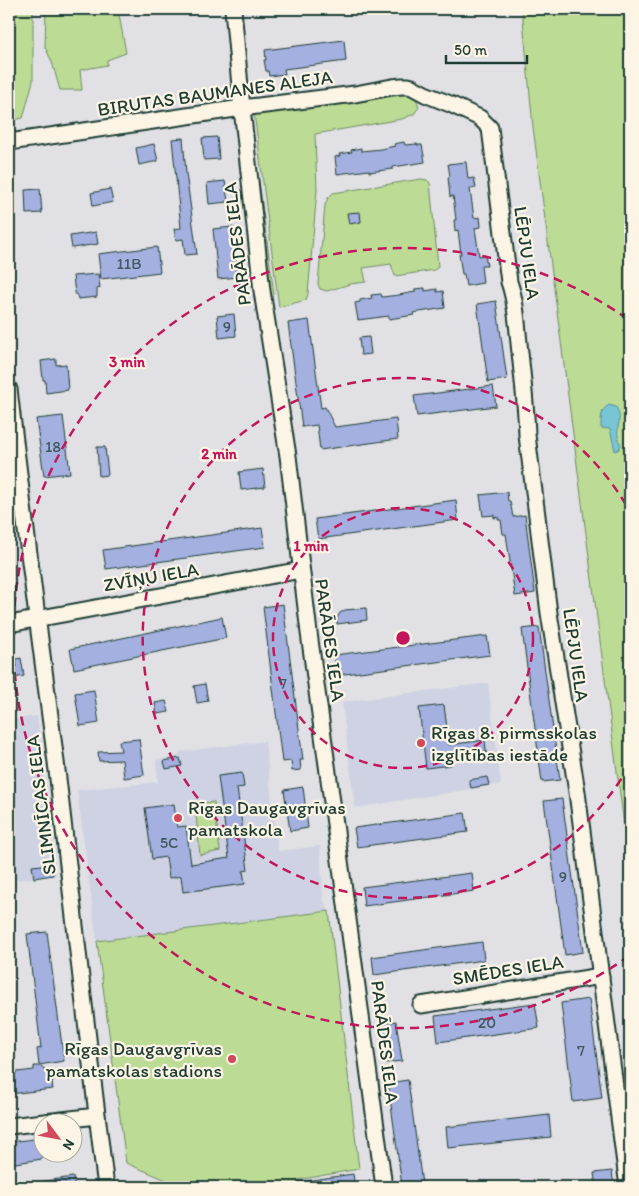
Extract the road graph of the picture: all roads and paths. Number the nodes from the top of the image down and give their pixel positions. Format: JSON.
{"nodes":[{"id":1,"x":233,"y":9,"type":"edge"},
{"id":2,"x":242,"y":108,"type":"junction"},
{"id":3,"x":490,"y":128,"type":"joint"},
{"id":4,"x":9,"y":142,"type":"edge"},
{"id":5,"x":9,"y":389,"type":"edge"},
{"id":6,"x":301,"y":570,"type":"junction"},
{"id":7,"x":37,"y":618,"type":"junction"},
{"id":8,"x":9,"y":624,"type":"edge"},
{"id":9,"x":601,"y":976,"type":"junction"},
{"id":10,"x":421,"y":1004,"type":"dead end"},
{"id":11,"x":96,"y":1116,"type":"junction"},
{"id":12,"x":9,"y":1126,"type":"edge"},
{"id":13,"x":106,"y":1187,"type":"edge"},
{"id":14,"x":384,"y":1187,"type":"edge"},
{"id":15,"x":628,"y":1187,"type":"edge"}],
"edges":[{"from":1,"to":2,"type":"street","name":"PARĀDES IELA"},
{"from":2,"to":3,"type":"street","name":"BIRUTAS BAUMANES ALEJA"},
{"from":2,"to":4,"type":"street","name":"BIRUTAS BAUMANES ALEJA"},
{"from":2,"to":6,"type":"street","name":"PARĀDES IELA"},
{"from":3,"to":9,"type":"street","name":"LĒPJU IELA"},
{"from":5,"to":7,"type":"street","name":"SLIMNĪCAS IELA"},
{"from":6,"to":7,"type":"street","name":"ZVĪŅU IELA"},
{"from":6,"to":14,"type":"street","name":"PARĀDES IELA"},
{"from":7,"to":8,"type":"street","name":"ZVĪŅU IELA"},
{"from":7,"to":11,"type":"street","name":"SLIMNĪCAS IELA"},
{"from":9,"to":10,"type":"street","name":"SMĒDES IELA"},
{"from":9,"to":15,"type":"street","name":"LĒPJU IELA"},
{"from":11,"to":12,"type":"street"},
{"from":11,"to":13,"type":"street","name":"SLIMNĪCAS IELA"}]}
